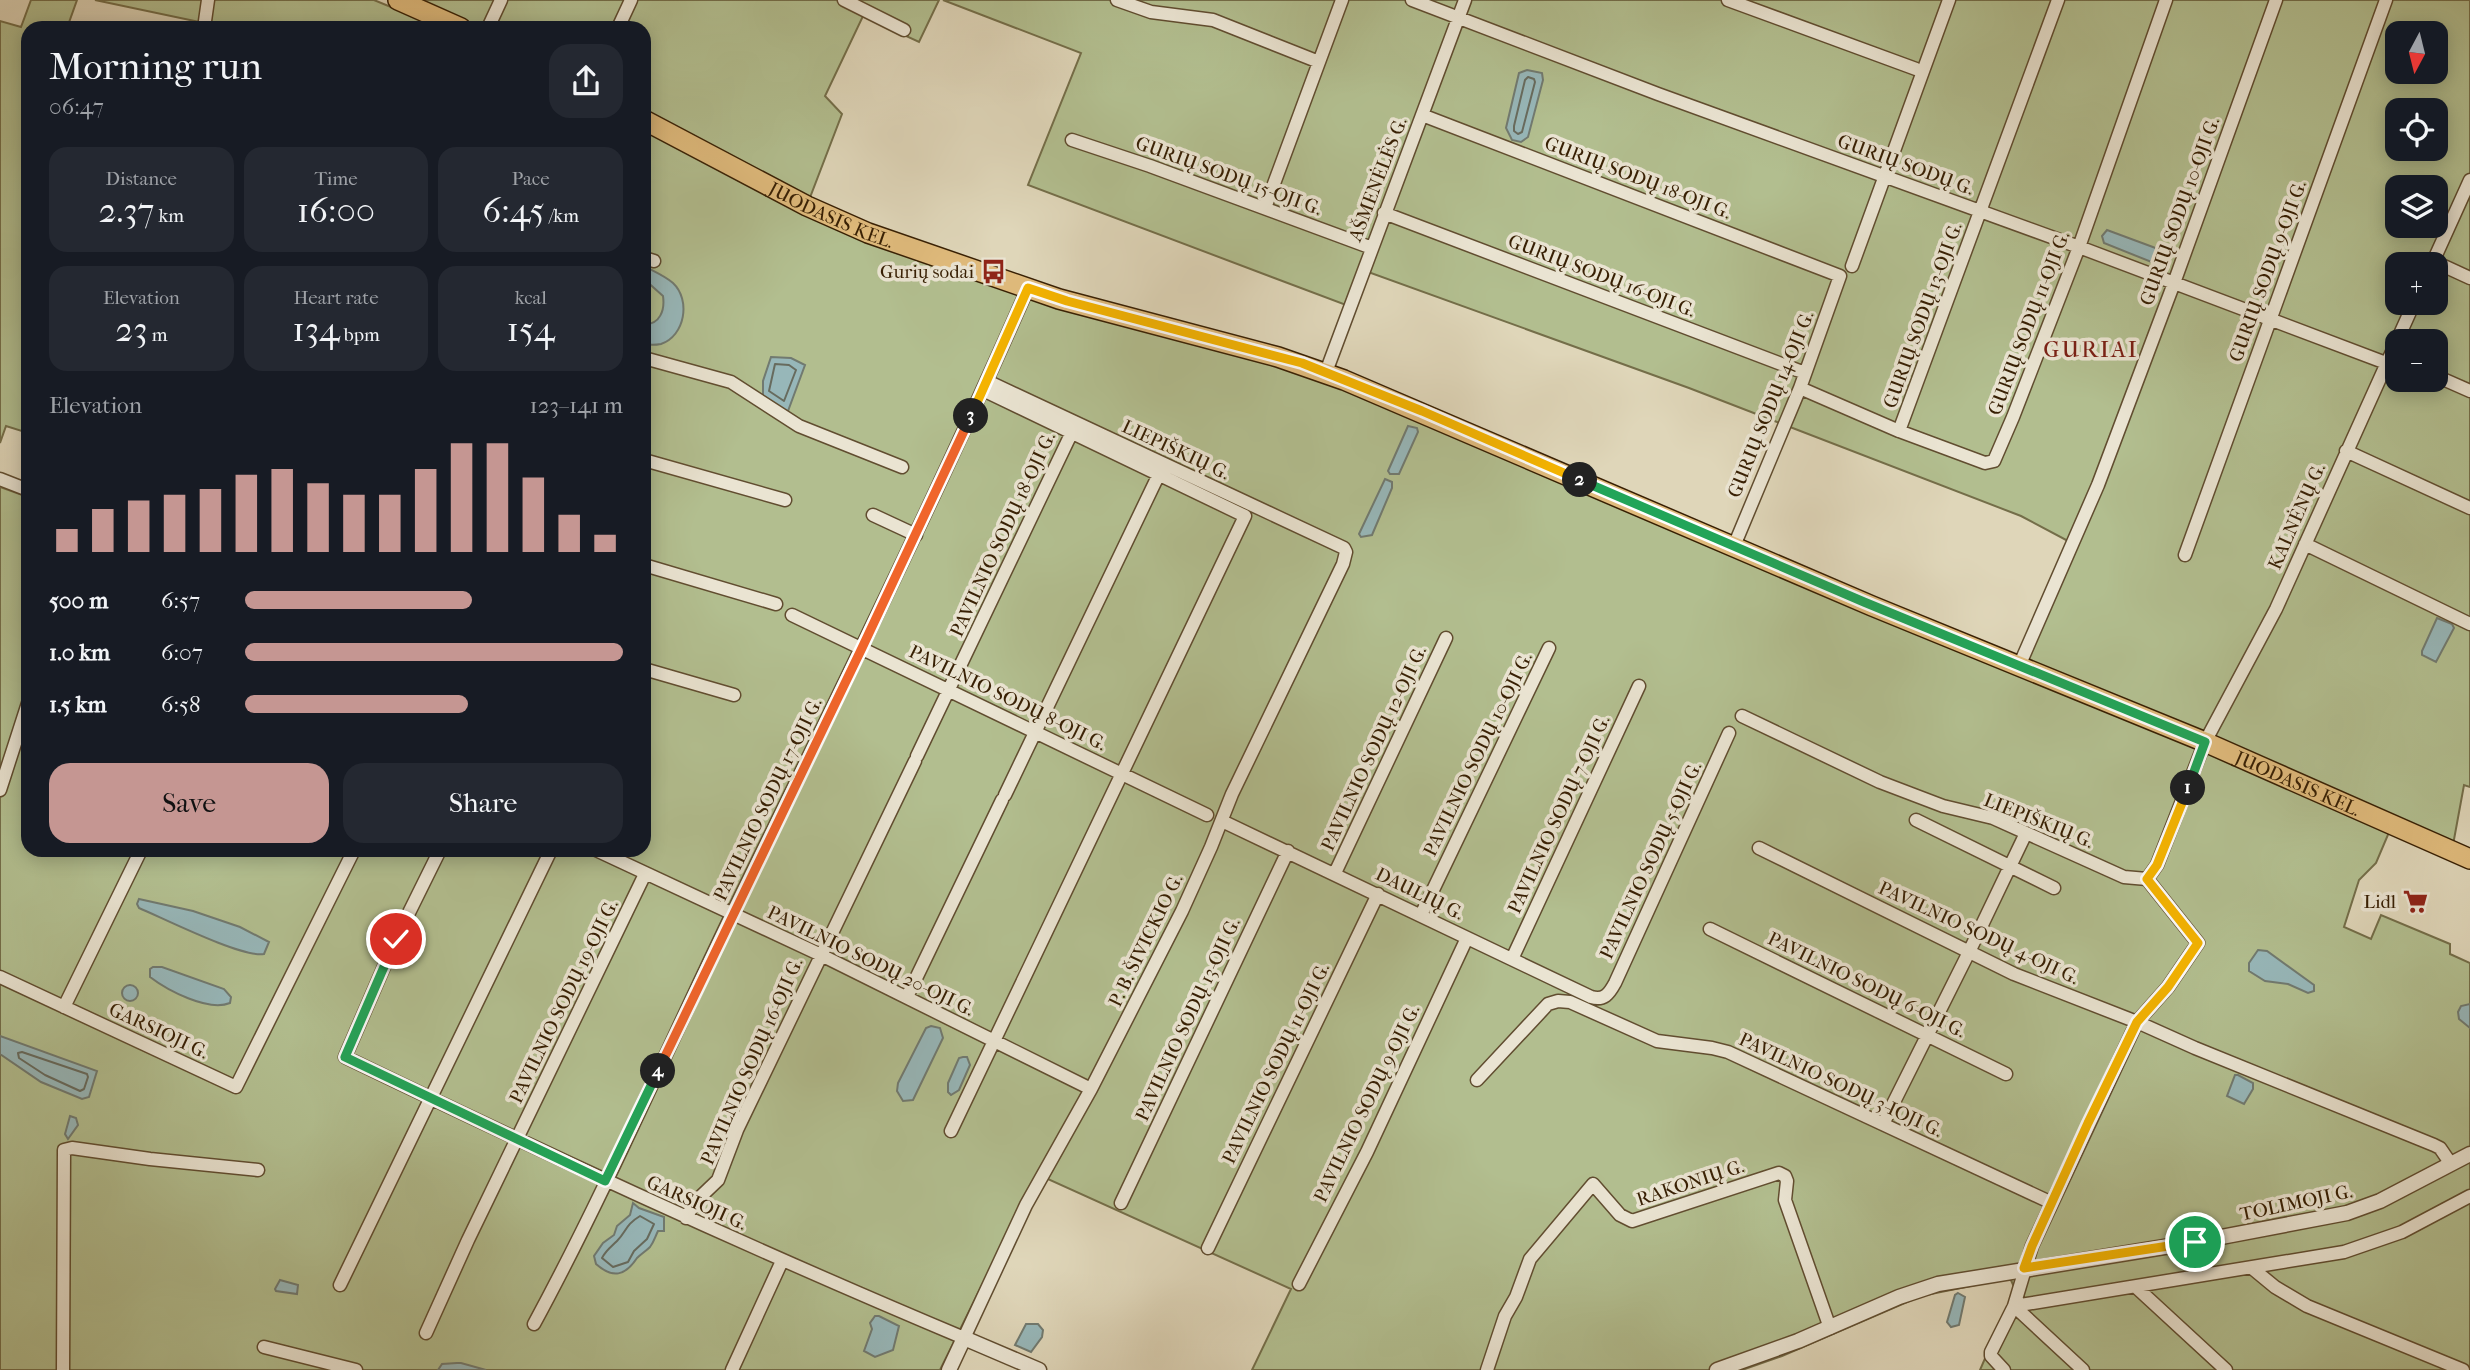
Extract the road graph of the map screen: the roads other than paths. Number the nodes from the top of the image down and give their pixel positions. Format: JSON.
{"nodes":[{"id":1,"x":208,"y":0,"type":"edge"},
{"id":2,"x":398,"y":0,"type":"edge"},
{"id":3,"x":502,"y":0,"type":"edge"},
{"id":4,"x":631,"y":0,"type":"edge"},
{"id":5,"x":844,"y":0,"type":"edge"},
{"id":6,"x":1117,"y":0,"type":"edge"},
{"id":7,"x":1342,"y":0,"type":"edge"},
{"id":8,"x":1412,"y":0,"type":"edge"},
{"id":9,"x":1465,"y":0,"type":"edge"},
{"id":10,"x":1728,"y":0,"type":"edge"},
{"id":11,"x":1949,"y":0,"type":"edge"},
{"id":12,"x":2058,"y":0,"type":"edge"},
{"id":13,"x":2166,"y":0,"type":"edge"},
{"id":14,"x":2276,"y":0,"type":"edge"},
{"id":15,"x":2386,"y":0,"type":"edge"},
{"id":16,"x":1459,"y":18,"type":"junction"},
{"id":17,"x":205,"y":21,"type":"edge"},
{"id":18,"x":445,"y":21,"type":"edge"},
{"id":19,"x":492,"y":21,"type":"edge"},
{"id":20,"x":621,"y":21,"type":"edge"},
{"id":21,"x":904,"y":30,"type":"dead end"},
{"id":22,"x":1319,"y":62,"type":"junction"},
{"id":23,"x":1916,"y":69,"type":"dead end"},
{"id":24,"x":1422,"y":115,"type":"junction"},
{"id":25,"x":651,"y":124,"type":"edge"},
{"id":26,"x":1072,"y":140,"type":"dead end"},
{"id":27,"x":1886,"y":177,"type":"junction"},
{"id":28,"x":2470,"y":180,"type":"edge"},
{"id":29,"x":1265,"y":208,"type":"junction"},
{"id":30,"x":1980,"y":212,"type":"junction"},
{"id":31,"x":1384,"y":213,"type":"junction"},
{"id":32,"x":2079,"y":247,"type":"junction"},
{"id":33,"x":1372,"y":248,"type":"junction"},
{"id":34,"x":2437,"y":252,"type":"edge"},
{"id":35,"x":1852,"y":266,"type":"dead end"},
{"id":36,"x":2448,"y":269,"type":"edge"},
{"id":37,"x":1840,"y":276,"type":"joint"},
{"id":38,"x":2470,"y":278,"type":"edge"},
{"id":39,"x":2174,"y":283,"type":"junction"},
{"id":40,"x":1028,"y":288,"type":"junction"},
{"id":41,"x":2271,"y":319,"type":"junction"},
{"id":42,"x":2385,"y":357,"type":"edge"},
{"id":43,"x":651,"y":360,"type":"edge"},
{"id":44,"x":1326,"y":372,"type":"junction"},
{"id":45,"x":2385,"y":372,"type":"edge"},
{"id":46,"x":1805,"y":373,"type":"junction"},
{"id":47,"x":2448,"y":381,"type":"edge"},
{"id":48,"x":985,"y":385,"type":"junction"},
{"id":49,"x":1800,"y":388,"type":"junction"},
{"id":50,"x":2470,"y":391,"type":"edge"},
{"id":51,"x":1899,"y":431,"type":"junction"},
{"id":52,"x":1072,"y":432,"type":"junction"},
{"id":53,"x":2347,"y":451,"type":"junction"},
{"id":54,"x":651,"y":462,"type":"edge"},
{"id":55,"x":902,"y":467,"type":"dead end"},
{"id":56,"x":1159,"y":474,"type":"junction"},
{"id":57,"x":0,"y":479,"type":"edge"},
{"id":58,"x":21,"y":487,"type":"edge"},
{"id":59,"x":785,"y":500,"type":"dead end"},
{"id":60,"x":2470,"y":508,"type":"edge"},
{"id":61,"x":873,"y":516,"type":"dead end"},
{"id":62,"x":916,"y":535,"type":"junction"},
{"id":63,"x":2305,"y":544,"type":"junction"},
{"id":64,"x":1734,"y":546,"type":"junction"},
{"id":65,"x":1346,"y":552,"type":"joint"},
{"id":66,"x":2185,"y":555,"type":"dead end"},
{"id":67,"x":651,"y":567,"type":"edge"},
{"id":68,"x":776,"y":604,"type":"dead end"},
{"id":69,"x":792,"y":615,"type":"dead end"},
{"id":70,"x":2470,"y":624,"type":"edge"},
{"id":71,"x":1446,"y":638,"type":"dead end"},
{"id":72,"x":862,"y":648,"type":"junction"},
{"id":73,"x":1549,"y":648,"type":"dead end"},
{"id":74,"x":2019,"y":666,"type":"junction"},
{"id":75,"x":651,"y":671,"type":"edge"},
{"id":76,"x":1639,"y":686,"type":"dead end"},
{"id":77,"x":949,"y":690,"type":"junction"},
{"id":78,"x":734,"y":695,"type":"dead end"},
{"id":79,"x":1742,"y":716,"type":"dead end"},
{"id":80,"x":21,"y":725,"type":"edge"},
{"id":81,"x":1036,"y":732,"type":"junction"},
{"id":82,"x":1729,"y":733,"type":"dead end"},
{"id":83,"x":2205,"y":742,"type":"junction"},
{"id":84,"x":1122,"y":774,"type":"junction"},
{"id":85,"x":0,"y":790,"type":"edge"},
{"id":86,"x":1207,"y":815,"type":"dead end"},
{"id":87,"x":1916,"y":820,"type":"dead end"},
{"id":88,"x":1222,"y":821,"type":"junction"},
{"id":89,"x":2026,"y":832,"type":"junction"},
{"id":90,"x":1759,"y":848,"type":"dead end"},
{"id":91,"x":1288,"y":851,"type":"junction"},
{"id":92,"x":138,"y":857,"type":"edge"},
{"id":93,"x":351,"y":857,"type":"edge"},
{"id":94,"x":437,"y":857,"type":"edge"},
{"id":95,"x":548,"y":857,"type":"edge"},
{"id":96,"x":610,"y":857,"type":"edge"},
{"id":97,"x":2470,"y":859,"type":"edge"},
{"id":98,"x":2010,"y":866,"type":"junction"},
{"id":99,"x":1335,"y":873,"type":"junction"},
{"id":100,"x":645,"y":874,"type":"junction"},
{"id":101,"x":2147,"y":879,"type":"junction"},
{"id":102,"x":2054,"y":888,"type":"dead end"},
{"id":103,"x":1378,"y":894,"type":"junction"},
{"id":104,"x":732,"y":915,"type":"junction"},
{"id":105,"x":1421,"y":915,"type":"junction"},
{"id":106,"x":1710,"y":929,"type":"dead end"},
{"id":107,"x":1467,"y":938,"type":"junction"},
{"id":108,"x":1969,"y":952,"type":"junction"},
{"id":109,"x":821,"y":955,"type":"junction"},
{"id":110,"x":1512,"y":959,"type":"junction"},
{"id":111,"x":0,"y":977,"type":"edge"},
{"id":112,"x":907,"y":997,"type":"junction"},
{"id":113,"x":1601,"y":999,"type":"joint"},
{"id":114,"x":64,"y":1007,"type":"junction"},
{"id":115,"x":2137,"y":1022,"type":"junction"},
{"id":116,"x":1927,"y":1035,"type":"junction"},
{"id":117,"x":993,"y":1040,"type":"junction"},
{"id":118,"x":2006,"y":1074,"type":"dead end"},
{"id":119,"x":1477,"y":1080,"type":"dead end"},
{"id":120,"x":1091,"y":1089,"type":"junction"},
{"id":121,"x":431,"y":1098,"type":"junction"},
{"id":122,"x":1883,"y":1124,"type":"junction"},
{"id":123,"x":951,"y":1131,"type":"dead end"},
{"id":124,"x":517,"y":1141,"type":"junction"},
{"id":125,"x":2470,"y":1154,"type":"edge"},
{"id":126,"x":2451,"y":1164,"type":"junction"},
{"id":127,"x":258,"y":1170,"type":"dead end"},
{"id":128,"x":605,"y":1181,"type":"junction"},
{"id":129,"x":2470,"y":1196,"type":"edge"},
{"id":130,"x":1121,"y":1203,"type":"dead end"},
{"id":131,"x":2052,"y":1203,"type":"junction"},
{"id":132,"x":686,"y":1218,"type":"junction"},
{"id":133,"x":1208,"y":1248,"type":"dead end"},
{"id":134,"x":782,"y":1261,"type":"junction"},
{"id":135,"x":2024,"y":1268,"type":"junction"},
{"id":136,"x":2252,"y":1268,"type":"junction"},
{"id":137,"x":1299,"y":1284,"type":"dead end"},
{"id":138,"x":340,"y":1285,"type":"dead end"},
{"id":139,"x":2137,"y":1288,"type":"junction"},
{"id":140,"x":2014,"y":1306,"type":"junction"},
{"id":141,"x":534,"y":1324,"type":"dead end"},
{"id":142,"x":1829,"y":1328,"type":"junction"},
{"id":143,"x":426,"y":1333,"type":"dead end"},
{"id":144,"x":964,"y":1338,"type":"junction"},
{"id":145,"x":264,"y":1347,"type":"dead end"},
{"id":146,"x":63,"y":1370,"type":"edge"},
{"id":147,"x":356,"y":1370,"type":"edge"},
{"id":148,"x":732,"y":1370,"type":"edge"},
{"id":149,"x":949,"y":1370,"type":"edge"},
{"id":150,"x":1039,"y":1370,"type":"edge"},
{"id":151,"x":1487,"y":1370,"type":"edge"},
{"id":152,"x":1717,"y":1370,"type":"edge"},
{"id":153,"x":2004,"y":1370,"type":"edge"},
{"id":154,"x":2083,"y":1370,"type":"edge"},
{"id":155,"x":2226,"y":1370,"type":"edge"},
{"id":156,"x":2463,"y":1370,"type":"edge"}],
"edges":[{"from":1,"to":17,"type":"street"},
{"from":2,"to":18,"type":"main road"},
{"from":3,"to":19,"type":"street"},
{"from":4,"to":20,"type":"street"},
{"from":5,"to":21,"type":"street"},
{"from":6,"to":22,"type":"street"},
{"from":7,"to":22,"type":"street"},
{"from":8,"to":16,"type":"street","name":"GURIŲ SODŲ G."},
{"from":9,"to":16,"type":"street","name":"AŠMENĖLĖS G."},
{"from":10,"to":23,"type":"street"},
{"from":11,"to":27,"type":"street"},
{"from":12,"to":30,"type":"street","name":"GURIŲ SODŲ 13-OJI G."},
{"from":13,"to":32,"type":"street","name":"GURIŲ SODŲ 11-OJI G."},
{"from":14,"to":39,"type":"street","name":"GURIŲ SODŲ 10-OJI G."},
{"from":15,"to":41,"type":"street","name":"GURIŲ SODŲ 9-OJI G."},
{"from":16,"to":24,"type":"street","name":"AŠMENĖLĖS G."},
{"from":16,"to":27,"type":"street","name":"GURIŲ SODŲ G."},
{"from":22,"to":29,"type":"street"},
{"from":24,"to":31,"type":"street","name":"AŠMENĖLĖS G."},
{"from":24,"to":37,"type":"street","name":"GURIŲ SODŲ 18-OJI G."},
{"from":25,"to":40,"type":"main road","name":"JUODASIS KEL."},
{"from":26,"to":29,"type":"street","name":"GURIŲ SODŲ 15-OJI G."},
{"from":27,"to":30,"type":"street","name":"GURIŲ SODŲ G."},
{"from":27,"to":35,"type":"street"},
{"from":28,"to":34,"type":"street"},
{"from":29,"to":33,"type":"street","name":"GURIŲ SODŲ 15-OJI G."},
{"from":30,"to":32,"type":"street","name":"GURIŲ SODŲ G."},
{"from":30,"to":51,"type":"street","name":"GURIŲ SODŲ 13-OJI G."},
{"from":31,"to":33,"type":"street","name":"AŠMENĖLĖS G."},
{"from":31,"to":46,"type":"street","name":"GURIŲ SODŲ 16-OJI G."},
{"from":32,"to":39,"type":"street","name":"GURIŲ SODŲ G."},
{"from":32,"to":51,"type":"street","name":"GURIŲ SODŲ 11-OJI G."},
{"from":33,"to":44,"type":"street","name":"AŠMENĖLĖS G."},
{"from":36,"to":38,"type":"street"},
{"from":37,"to":46,"type":"street","name":"GURIŲ SODŲ 14-OJI G."},
{"from":39,"to":41,"type":"street","name":"GURIŲ SODŲ G."},
{"from":39,"to":74,"type":"street","name":"GURIŲ SODŲ 10-OJI G."},
{"from":40,"to":44,"type":"main road","name":"JUODASIS KEL."},
{"from":40,"to":48,"type":"street","name":"PAVILNIO SODŲ 17-OJI G."},
{"from":41,"to":42,"type":"street","name":"GURIŲ SODŲ G."},
{"from":41,"to":66,"type":"street","name":"GURIŲ SODŲ 9-OJI G."},
{"from":43,"to":55,"type":"street"},
{"from":44,"to":64,"type":"main road","name":"JUODASIS KEL."},
{"from":45,"to":53,"type":"street","name":"KALNĖNŲ G."},
{"from":46,"to":49,"type":"street","name":"GURIŲ SODŲ 14-OJI G."},
{"from":47,"to":50,"type":"street"},
{"from":48,"to":52,"type":"street"},
{"from":48,"to":62,"type":"street","name":"PAVILNIO SODŲ 17-OJI G."},
{"from":48,"to":65,"type":"street","name":"LIEPIŠKIŲ G."},
{"from":49,"to":51,"type":"street","name":"GURIŲ SODŲ 11-OJI G."},
{"from":49,"to":64,"type":"street","name":"GURIŲ SODŲ 14-OJI G."},
{"from":52,"to":56,"type":"street"},
{"from":52,"to":77,"type":"street","name":"PAVILNIO SODŲ 18-OJI G."},
{"from":53,"to":60,"type":"street"},
{"from":53,"to":63,"type":"street","name":"KALNĖNŲ G."},
{"from":54,"to":59,"type":"street"},
{"from":56,"to":81,"type":"street"},
{"from":56,"to":84,"type":"street"},
{"from":57,"to":58,"type":"street"},
{"from":61,"to":62,"type":"street"},
{"from":62,"to":72,"type":"street","name":"PAVILNIO SODŲ 17-OJI G."},
{"from":63,"to":70,"type":"street"},
{"from":63,"to":83,"type":"street","name":"KALNĖNŲ G."},
{"from":64,"to":74,"type":"main road","name":"JUODASIS KEL."},
{"from":65,"to":88,"type":"street","name":"P. B. ŠIVICKIO G."},
{"from":67,"to":68,"type":"street"},
{"from":69,"to":72,"type":"street","name":"PAVILNIO SODŲ 8-OJI G."},
{"from":71,"to":99,"type":"street","name":"PAVILNIO SODŲ 12-OJI G."},
{"from":72,"to":77,"type":"street","name":"PAVILNIO SODŲ 8-OJI G."},
{"from":72,"to":104,"type":"street","name":"PAVILNIO SODŲ 17-OJI G."},
{"from":73,"to":105,"type":"street","name":"PAVILNIO SODŲ 10-OJI G."},
{"from":74,"to":83,"type":"main road","name":"JUODASIS KEL."},
{"from":75,"to":78,"type":"street"},
{"from":76,"to":110,"type":"street","name":"PAVILNIO SODŲ 7-OJI G."},
{"from":77,"to":81,"type":"street","name":"PAVILNIO SODŲ 8-OJI G."},
{"from":77,"to":109,"type":"street","name":"PAVILNIO SODŲ 16-OJI G."},
{"from":79,"to":89,"type":"street","name":"LIEPIŠKIŲ G."},
{"from":80,"to":85,"type":"street"},
{"from":81,"to":84,"type":"street","name":"PAVILNIO SODŲ 8-OJI G."},
{"from":81,"to":112,"type":"street"},
{"from":82,"to":113,"type":"street","name":"PAVILNIO SODŲ 5-OJI G."},
{"from":83,"to":97,"type":"main road","name":"JUODASIS KEL."},
{"from":83,"to":101,"type":"street"},
{"from":84,"to":86,"type":"street","name":"PAVILNIO SODŲ 8-OJI G."},
{"from":84,"to":117,"type":"street"},
{"from":87,"to":98,"type":"street"},
{"from":88,"to":91,"type":"street","name":"DAULIŲ G."},
{"from":88,"to":120,"type":"street","name":"P. B. ŠIVICKIO G."},
{"from":89,"to":98,"type":"street"},
{"from":89,"to":101,"type":"street","name":"LIEPIŠKIŲ G."},
{"from":90,"to":108,"type":"street","name":"PAVILNIO SODŲ 4-OJI G."},
{"from":91,"to":99,"type":"street","name":"DAULIŲ G."},
{"from":91,"to":130,"type":"street","name":"PAVILNIO SODŲ 13-OJI G."},
{"from":92,"to":114,"type":"street"},
{"from":93,"to":114,"type":"street","name":"GARSIOJI G."},
{"from":94,"to":121,"type":"street","name":"GARSIOJI G."},
{"from":95,"to":121,"type":"street"},
{"from":96,"to":100,"type":"street","name":"PAVILNIO SODŲ 20-OJI G."},
{"from":98,"to":102,"type":"street"},
{"from":98,"to":108,"type":"street"},
{"from":99,"to":103,"type":"street","name":"DAULIŲ G."},
{"from":100,"to":104,"type":"street","name":"PAVILNIO SODŲ 20-OJI G."},
{"from":100,"to":124,"type":"street","name":"PAVILNIO SODŲ 19-OJI G."},
{"from":101,"to":115,"type":"street"},
{"from":103,"to":105,"type":"street","name":"DAULIŲ G."},
{"from":103,"to":133,"type":"street","name":"PAVILNIO SODŲ 11-OJI G."},
{"from":104,"to":109,"type":"street","name":"PAVILNIO SODŲ 20-OJI G."},
{"from":104,"to":128,"type":"street","name":"PAVILNIO SODŲ 17-OJI G."},
{"from":105,"to":107,"type":"street","name":"DAULIŲ G."},
{"from":106,"to":116,"type":"street","name":"PAVILNIO SODŲ 6-OJI G."},
{"from":107,"to":110,"type":"street","name":"DAULIŲ G."},
{"from":107,"to":137,"type":"street","name":"PAVILNIO SODŲ 9-OJI G."},
{"from":108,"to":115,"type":"street","name":"PAVILNIO SODŲ 4-OJI G."},
{"from":108,"to":116,"type":"street"},
{"from":109,"to":112,"type":"street","name":"PAVILNIO SODŲ 20-OJI G."},
{"from":109,"to":132,"type":"street","name":"PAVILNIO SODŲ 16-OJI G."},
{"from":110,"to":113,"type":"street","name":"DAULIŲ G."},
{"from":111,"to":114,"type":"street","name":"GARSIOJI G."},
{"from":112,"to":117,"type":"street","name":"PAVILNIO SODŲ 20-OJI G."},
{"from":115,"to":126,"type":"street","name":"PAVILNIO SODŲ 4-OJI G."},
{"from":115,"to":131,"type":"street"},
{"from":116,"to":118,"type":"street","name":"PAVILNIO SODŲ 6-OJI G."},
{"from":116,"to":122,"type":"street"},
{"from":117,"to":120,"type":"street","name":"PAVILNIO SODŲ 20-OJI G."},
{"from":117,"to":123,"type":"street"},
{"from":119,"to":122,"type":"street","name":"PAVILNIO SODŲ 3-IOJI G."},
{"from":120,"to":144,"type":"street","name":"P. B. ŠIVICKIO G."},
{"from":121,"to":124,"type":"street","name":"GARSIOJI G."},
{"from":121,"to":138,"type":"street"},
{"from":122,"to":131,"type":"street","name":"PAVILNIO SODŲ 3-IOJI G."},
{"from":124,"to":128,"type":"street","name":"GARSIOJI G."},
{"from":124,"to":143,"type":"street","name":"PAVILNIO SODŲ 19-OJI G."},
{"from":125,"to":126,"type":"street","name":"TOLIMOJI G."},
{"from":126,"to":135,"type":"street","name":"TOLIMOJI G."},
{"from":127,"to":146,"type":"street"},
{"from":128,"to":132,"type":"street","name":"GARSIOJI G."},
{"from":128,"to":141,"type":"street","name":"PAVILNIO SODŲ 17-OJI G."},
{"from":129,"to":136,"type":"street"},
{"from":131,"to":135,"type":"street"},
{"from":132,"to":134,"type":"street","name":"GARSIOJI G."},
{"from":134,"to":144,"type":"street","name":"GARSIOJI G."},
{"from":134,"to":148,"type":"street"},
{"from":135,"to":140,"type":"street"},
{"from":135,"to":142,"type":"street","name":"TOLIMOJI G."},
{"from":136,"to":139,"type":"street"},
{"from":136,"to":156,"type":"street"},
{"from":139,"to":140,"type":"street"},
{"from":139,"to":155,"type":"street"},
{"from":140,"to":153,"type":"street"},
{"from":140,"to":154,"type":"street"},
{"from":142,"to":151,"type":"street","name":"RAKONIŲ G."},
{"from":142,"to":152,"type":"street","name":"TOLIMOJI G."},
{"from":144,"to":149,"type":"street"},
{"from":144,"to":150,"type":"street","name":"GARSIOJI G."},
{"from":145,"to":147,"type":"street"}]}
